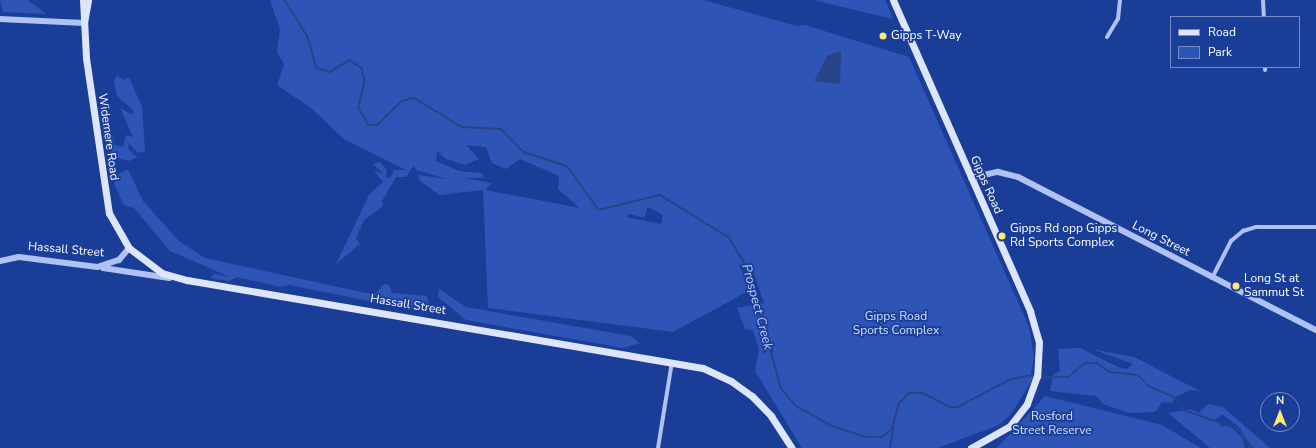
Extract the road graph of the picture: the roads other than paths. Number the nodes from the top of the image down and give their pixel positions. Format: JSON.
{"nodes":[{"id":1,"x":83,"y":0,"type":"edge"},
{"id":2,"x":88,"y":0,"type":"edge"},
{"id":3,"x":893,"y":0,"type":"edge"},
{"id":4,"x":1120,"y":0,"type":"edge"},
{"id":5,"x":1263,"y":0,"type":"edge"},
{"id":6,"x":1264,"y":16,"type":"edge"},
{"id":7,"x":0,"y":19,"type":"edge"},
{"id":8,"x":84,"y":23,"type":"junction"},
{"id":9,"x":1107,"y":37,"type":"dead end"},
{"id":10,"x":971,"y":178,"type":"junction"},
{"id":11,"x":1316,"y":227,"type":"edge"},
{"id":12,"x":129,"y":248,"type":"junction"},
{"id":13,"x":1,"y":261,"type":"edge"},
{"id":14,"x":97,"y":267,"type":"junction"},
{"id":15,"x":1212,"y":278,"type":"junction"},
{"id":16,"x":187,"y":280,"type":"junction"},
{"id":17,"x":1316,"y":330,"type":"edge"},
{"id":18,"x":672,"y":362,"type":"junction"},
{"id":19,"x":658,"y":448,"type":"edge"},
{"id":20,"x":792,"y":448,"type":"edge"},
{"id":21,"x":971,"y":448,"type":"edge"}],
"edges":[{"from":1,"to":8,"type":"main road","name":"Widemere Road"},
{"from":2,"to":8,"type":"main road","name":"Widemere Road"},
{"from":3,"to":10,"type":"main road","name":"Gipps Road"},
{"from":4,"to":9,"type":"street"},
{"from":5,"to":6,"type":"street"},
{"from":7,"to":8,"type":"street"},
{"from":8,"to":12,"type":"main road","name":"Widemere Road"},
{"from":10,"to":15,"type":"street","name":"Long Street"},
{"from":10,"to":21,"type":"main road","name":"Gipps Road"},
{"from":11,"to":15,"type":"street"},
{"from":12,"to":14,"type":"street","name":"Hassall Street"},
{"from":12,"to":16,"type":"main road","name":"Hassall Street"},
{"from":13,"to":14,"type":"street","name":"Hassall Street"},
{"from":14,"to":16,"type":"street"},
{"from":15,"to":17,"type":"street","name":"Long Street"},
{"from":16,"to":18,"type":"main road","name":"Hassall Street"},
{"from":18,"to":19,"type":"street"},
{"from":18,"to":20,"type":"main road","name":"Hassall Street"}]}
